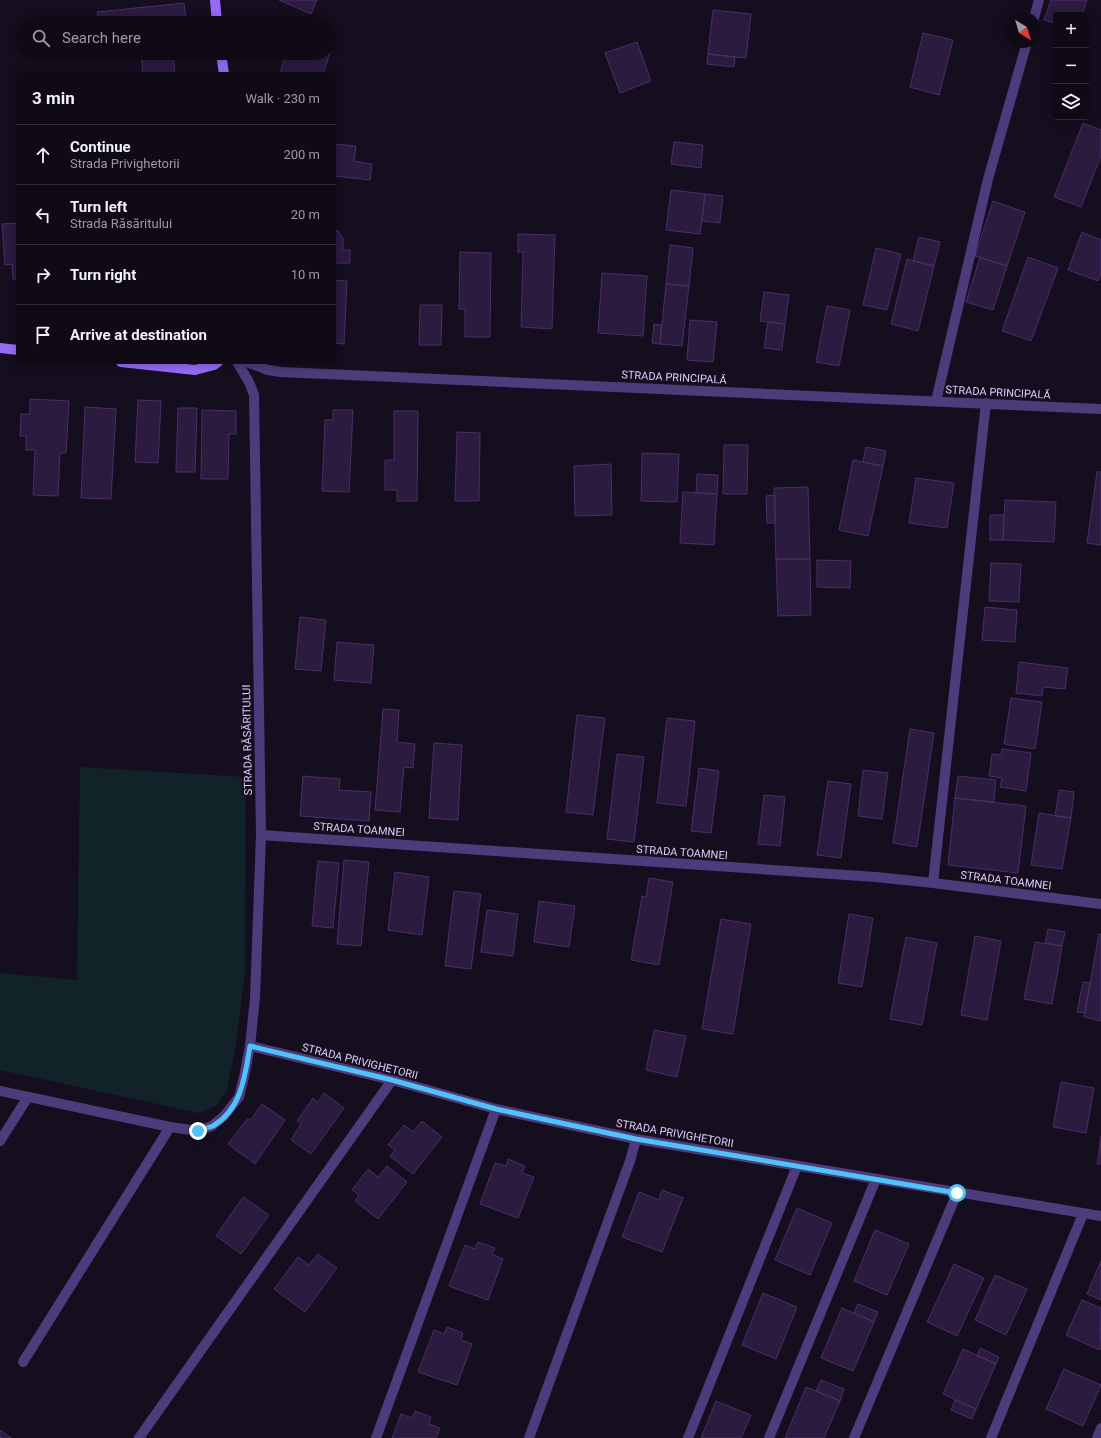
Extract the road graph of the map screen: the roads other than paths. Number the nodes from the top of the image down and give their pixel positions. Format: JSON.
{"nodes":[{"id":1,"x":214,"y":0,"type":"edge"},
{"id":2,"x":1039,"y":0,"type":"edge"},
{"id":3,"x":1036,"y":12,"type":"edge"},
{"id":4,"x":217,"y":16,"type":"edge"},
{"id":5,"x":1025,"y":48,"type":"edge"},
{"id":6,"x":222,"y":60,"type":"edge"},
{"id":7,"x":224,"y":72,"type":"edge"},
{"id":8,"x":0,"y":348,"type":"edge"},
{"id":9,"x":16,"y":350,"type":"edge"},
{"id":10,"x":140,"y":364,"type":"edge"},
{"id":11,"x":215,"y":364,"type":"edge"},
{"id":12,"x":238,"y":364,"type":"edge"},
{"id":13,"x":252,"y":364,"type":"edge"},
{"id":14,"x":936,"y":401,"type":"junction"},
{"id":15,"x":986,"y":403,"type":"junction"},
{"id":16,"x":1101,"y":409,"type":"edge"},
{"id":17,"x":261,"y":835,"type":"junction"},
{"id":18,"x":933,"y":883,"type":"junction"},
{"id":19,"x":1101,"y":904,"type":"edge"},
{"id":20,"x":250,"y":1046,"type":"junction"},
{"id":21,"x":392,"y":1080,"type":"junction"},
{"id":22,"x":0,"y":1091,"type":"edge"},
{"id":23,"x":28,"y":1097,"type":"junction"},
{"id":24,"x":496,"y":1109,"type":"junction"},
{"id":25,"x":170,"y":1127,"type":"junction"},
{"id":26,"x":636,"y":1139,"type":"junction"},
{"id":27,"x":0,"y":1141,"type":"edge"},
{"id":28,"x":797,"y":1166,"type":"junction"},
{"id":29,"x":876,"y":1179,"type":"junction"},
{"id":30,"x":957,"y":1193,"type":"junction"},
{"id":31,"x":1083,"y":1214,"type":"junction"},
{"id":32,"x":1101,"y":1216,"type":"edge"},
{"id":33,"x":23,"y":1362,"type":"dead end"},
{"id":34,"x":1101,"y":1428,"type":"edge"},
{"id":35,"x":139,"y":1438,"type":"edge"},
{"id":36,"x":376,"y":1438,"type":"edge"},
{"id":37,"x":529,"y":1438,"type":"edge"},
{"id":38,"x":688,"y":1438,"type":"edge"},
{"id":39,"x":769,"y":1438,"type":"edge"},
{"id":40,"x":854,"y":1438,"type":"edge"},
{"id":41,"x":991,"y":1438,"type":"edge"},
{"id":42,"x":1096,"y":1438,"type":"edge"}],
"edges":[{"from":1,"to":4,"type":"main road"},
{"from":2,"to":3,"type":"street"},
{"from":5,"to":14,"type":"street"},
{"from":6,"to":7,"type":"main road"},
{"from":8,"to":9,"type":"main road"},
{"from":10,"to":11,"type":"main road"},
{"from":12,"to":17,"type":"street","name":"STRADA RĂSĂRITULUI"},
{"from":13,"to":14,"type":"street","name":"STRADA PRINCIPALĂ"},
{"from":14,"to":15,"type":"street","name":"STRADA PRINCIPALĂ"},
{"from":15,"to":16,"type":"street","name":"STRADA PRINCIPALĂ"},
{"from":15,"to":18,"type":"street"},
{"from":17,"to":18,"type":"street","name":"STRADA TOAMNEI"},
{"from":17,"to":20,"type":"street","name":"STRADA RĂSĂRITULUI"},
{"from":18,"to":19,"type":"street","name":"STRADA TOAMNEI"},
{"from":20,"to":21,"type":"street","name":"STRADA PRIVIGHETORII"},
{"from":20,"to":25,"type":"street","name":"STRADA RĂSĂRITULUI"},
{"from":21,"to":24,"type":"street","name":"STRADA PRIVIGHETORII"},
{"from":21,"to":35,"type":"street"},
{"from":22,"to":23,"type":"street","name":"STRADA RĂSĂRITULUI"},
{"from":23,"to":25,"type":"street","name":"STRADA RĂSĂRITULUI"},
{"from":23,"to":27,"type":"street"},
{"from":24,"to":26,"type":"street","name":"STRADA PRIVIGHETORII"},
{"from":24,"to":36,"type":"street"},
{"from":25,"to":33,"type":"street"},
{"from":26,"to":28,"type":"street","name":"STRADA PRIVIGHETORII"},
{"from":26,"to":37,"type":"street"},
{"from":28,"to":29,"type":"street","name":"STRADA PRIVIGHETORII"},
{"from":28,"to":38,"type":"street"},
{"from":29,"to":30,"type":"street","name":"STRADA PRIVIGHETORII"},
{"from":29,"to":39,"type":"street"},
{"from":30,"to":31,"type":"street","name":"STRADA PRIVIGHETORII"},
{"from":30,"to":40,"type":"street"},
{"from":31,"to":32,"type":"street","name":"STRADA PRIVIGHETORII"},
{"from":31,"to":41,"type":"street"},
{"from":34,"to":42,"type":"street"}]}
